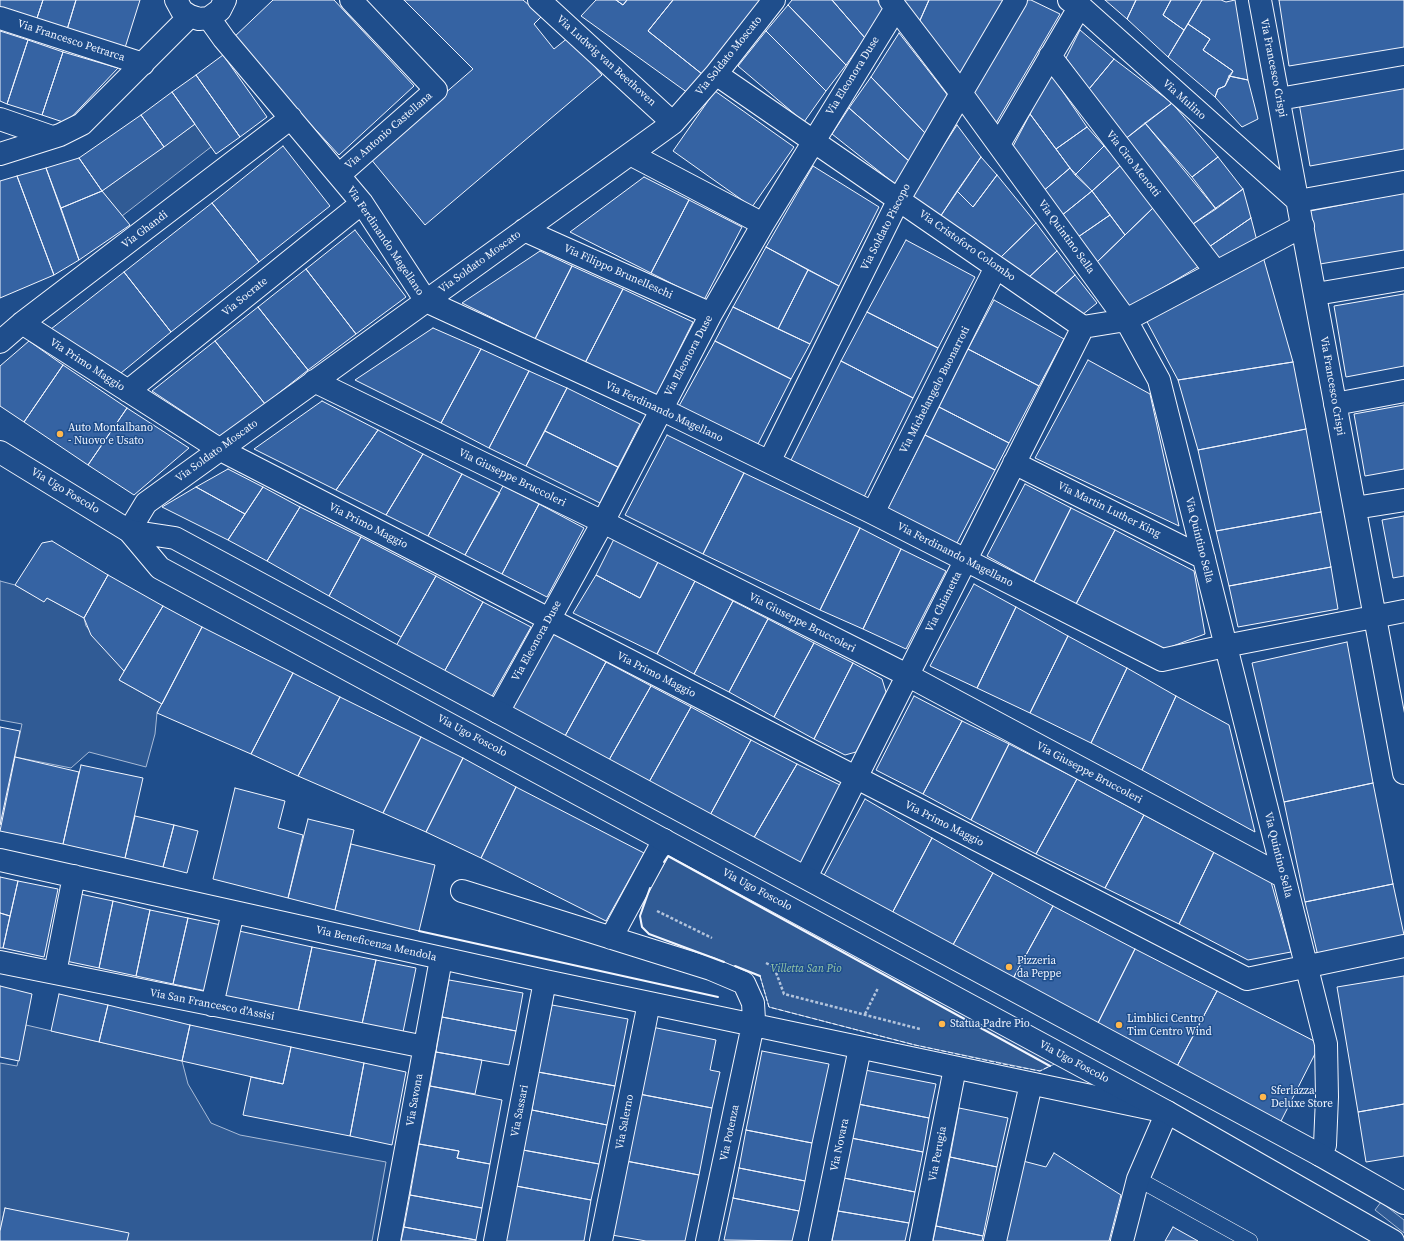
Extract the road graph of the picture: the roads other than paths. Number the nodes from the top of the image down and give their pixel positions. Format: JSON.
{"nodes":[{"id":1,"x":176,"y":0,"type":"edge"},
{"id":2,"x":225,"y":0,"type":"edge"},
{"id":3,"x":351,"y":0,"type":"edge"},
{"id":4,"x":539,"y":0,"type":"edge"},
{"id":5,"x":774,"y":0,"type":"edge"},
{"id":6,"x":1016,"y":0,"type":"edge"},
{"id":7,"x":1260,"y":0,"type":"edge"},
{"id":8,"x":1074,"y":3,"type":"edge"},
{"id":9,"x":893,"y":4,"type":"edge"},
{"id":10,"x":199,"y":17,"type":"junction"},
{"id":11,"x":0,"y":18,"type":"edge"},
{"id":12,"x":1050,"y":56,"type":"junction"},
{"id":13,"x":143,"y":64,"type":"junction"},
{"id":14,"x":716,"y":74,"type":"junction"},
{"id":15,"x":1404,"y":77,"type":"edge"},
{"id":16,"x":961,"y":93,"type":"junction"},
{"id":17,"x":1279,"y":99,"type":"junction"},
{"id":18,"x":291,"y":118,"type":"junction"},
{"id":19,"x":0,"y":119,"type":"edge"},
{"id":20,"x":673,"y":123,"type":"junction"},
{"id":21,"x":52,"y":137,"type":"junction"},
{"id":22,"x":813,"y":141,"type":"junction"},
{"id":23,"x":999,"y":144,"type":"junction"},
{"id":24,"x":0,"y":154,"type":"edge"},
{"id":25,"x":630,"y":154,"type":"junction"},
{"id":26,"x":340,"y":175,"type":"junction"},
{"id":27,"x":1404,"y":182,"type":"edge"},
{"id":28,"x":898,"y":199,"type":"junction"},
{"id":29,"x":1298,"y":201,"type":"junction"},
{"id":30,"x":362,"y":203,"type":"junction"},
{"id":31,"x":763,"y":224,"type":"junction"},
{"id":32,"x":1303,"y":226,"type":"junction"},
{"id":33,"x":524,"y":230,"type":"junction"},
{"id":34,"x":996,"y":267,"type":"junction"},
{"id":35,"x":1216,"y":272,"type":"junction"},
{"id":36,"x":1404,"y":279,"type":"edge"},
{"id":37,"x":1316,"y":294,"type":"junction"},
{"id":38,"x":426,"y":301,"type":"junction"},
{"id":39,"x":711,"y":314,"type":"junction"},
{"id":40,"x":1126,"y":320,"type":"junction"},
{"id":41,"x":22,"y":323,"type":"junction"},
{"id":42,"x":1083,"y":327,"type":"junction"},
{"id":43,"x":0,"y":342,"type":"edge"},
{"id":44,"x":314,"y":381,"type":"junction"},
{"id":45,"x":128,"y":391,"type":"junction"},
{"id":46,"x":1404,"y":391,"type":"edge"},
{"id":47,"x":1335,"y":404,"type":"junction"},
{"id":48,"x":661,"y":409,"type":"junction"},
{"id":49,"x":219,"y":450,"type":"junction"},
{"id":50,"x":0,"y":452,"type":"edge"},
{"id":51,"x":769,"y":462,"type":"junction"},
{"id":52,"x":1014,"y":463,"type":"junction"},
{"id":53,"x":1404,"y":500,"type":"edge"},
{"id":54,"x":1355,"y":508,"type":"junction"},
{"id":55,"x":873,"y":513,"type":"junction"},
{"id":56,"x":603,"y":522,"type":"junction"},
{"id":57,"x":129,"y":531,"type":"junction"},
{"id":58,"x":1204,"y":558,"type":"junction"},
{"id":59,"x":966,"y":561,"type":"junction"},
{"id":60,"x":1404,"y":611,"type":"edge"},
{"id":61,"x":1375,"y":616,"type":"junction"},
{"id":62,"x":548,"y":619,"type":"junction"},
{"id":63,"x":1225,"y":646,"type":"junction"},
{"id":64,"x":907,"y":675,"type":"junction"},
{"id":65,"x":498,"y":712,"type":"junction"},
{"id":66,"x":1399,"y":722,"type":"edge"},
{"id":67,"x":1404,"y":773,"type":"edge"},
{"id":68,"x":855,"y":778,"type":"junction"},
{"id":69,"x":664,"y":840,"type":"junction"},
{"id":70,"x":0,"y":860,"type":"edge"},
{"id":71,"x":74,"y":876,"type":"junction"},
{"id":72,"x":806,"y":877,"type":"junction"},
{"id":73,"x":1284,"y":877,"type":"junction"},
{"id":74,"x":462,"y":891,"type":"dead end"},
{"id":75,"x":233,"y":912,"type":"junction"},
{"id":76,"x":611,"y":938,"type":"junction"},
{"id":77,"x":1404,"y":946,"type":"edge"},
{"id":78,"x":441,"y":959,"type":"junction"},
{"id":79,"x":0,"y":962,"type":"edge"},
{"id":80,"x":1306,"y":966,"type":"junction"},
{"id":81,"x":55,"y":973,"type":"junction"},
{"id":82,"x":545,"y":981,"type":"junction"},
{"id":83,"x":649,"y":1003,"type":"junction"},
{"id":84,"x":212,"y":1005,"type":"junction"},
{"id":85,"x":753,"y":1026,"type":"junction"},
{"id":86,"x":425,"y":1047,"type":"junction"},
{"id":87,"x":860,"y":1048,"type":"junction"},
{"id":88,"x":955,"y":1068,"type":"junction"},
{"id":89,"x":1030,"y":1084,"type":"junction"},
{"id":90,"x":1167,"y":1112,"type":"junction"},
{"id":91,"x":1320,"y":1155,"type":"junction"},
{"id":92,"x":1138,"y":1179,"type":"junction"},
{"id":93,"x":1403,"y":1202,"type":"edge"},
{"id":94,"x":1384,"y":1238,"type":"edge"},
{"id":95,"x":389,"y":1241,"type":"edge"},
{"id":96,"x":495,"y":1241,"type":"edge"},
{"id":97,"x":601,"y":1241,"type":"edge"},
{"id":98,"x":707,"y":1241,"type":"edge"},
{"id":99,"x":820,"y":1241,"type":"edge"},
{"id":100,"x":921,"y":1241,"type":"edge"},
{"id":101,"x":995,"y":1241,"type":"edge"},
{"id":102,"x":1122,"y":1241,"type":"edge"},
{"id":103,"x":1250,"y":1241,"type":"edge"}],
"edges":[{"from":1,"to":10,"type":"street","name":"Via Ferdinando Magellano"},
{"from":2,"to":10,"type":"street"},
{"from":3,"to":26,"type":"street","name":"Via Antonio Castellana"},
{"from":4,"to":20,"type":"street","name":"Via Ludwig van Beethoven"},
{"from":5,"to":14,"type":"street","name":"Via Soldato Moscato"},
{"from":6,"to":16,"type":"street","name":"Via Soldato Piscopo"},
{"from":7,"to":17,"type":"street","name":"Via Francesco Crispi"},
{"from":8,"to":12,"type":"street"},
{"from":8,"to":29,"type":"street","name":"Via Mulino"},
{"from":9,"to":16,"type":"street","name":"Via Quintino Sella"},
{"from":9,"to":22,"type":"street","name":"Via Eleonora Duse"},
{"from":10,"to":13,"type":"street"},
{"from":10,"to":18,"type":"street","name":"Via Ferdinando Magellano"},
{"from":11,"to":13,"type":"street","name":"Via Francesco Petrarca"},
{"from":12,"to":23,"type":"street"},
{"from":12,"to":35,"type":"street","name":"Via Ciro Menotti"},
{"from":13,"to":21,"type":"street"},
{"from":14,"to":20,"type":"street","name":"Via Soldato Moscato"},
{"from":14,"to":22,"type":"street","name":"Via Cristoforo Colombo"},
{"from":15,"to":17,"type":"street"},
{"from":16,"to":23,"type":"street","name":"Via Quintino Sella"},
{"from":16,"to":28,"type":"street","name":"Via Soldato Piscopo"},
{"from":17,"to":29,"type":"street","name":"Via Francesco Crispi"},
{"from":18,"to":26,"type":"street","name":"Via Ferdinando Magellano"},
{"from":18,"to":41,"type":"street","name":"Via Ghandi"},
{"from":19,"to":21,"type":"street"},
{"from":20,"to":25,"type":"street","name":"Via Soldato Moscato"},
{"from":21,"to":24,"type":"street"},
{"from":22,"to":28,"type":"street","name":"Via Cristoforo Colombo"},
{"from":22,"to":31,"type":"street","name":"Via Eleonora Duse"},
{"from":23,"to":40,"type":"street","name":"Via Quintino Sella"},
{"from":25,"to":31,"type":"street"},
{"from":25,"to":33,"type":"street","name":"Via Soldato Moscato"},
{"from":26,"to":30,"type":"street","name":"Via Ferdinando Magellano"},
{"from":27,"to":29,"type":"street"},
{"from":28,"to":34,"type":"street","name":"Via Cristoforo Colombo"},
{"from":28,"to":51,"type":"street","name":"Via Soldato Piscopo"},
{"from":29,"to":32,"type":"street","name":"Via Francesco Crispi"},
{"from":30,"to":38,"type":"street","name":"Via Ferdinando Magellano"},
{"from":30,"to":45,"type":"street","name":"Via Socrate"},
{"from":31,"to":39,"type":"street","name":"Via Eleonora Duse"},
{"from":32,"to":35,"type":"street"},
{"from":32,"to":37,"type":"street","name":"Via Francesco Crispi"},
{"from":33,"to":38,"type":"street","name":"Via Soldato Moscato"},
{"from":33,"to":39,"type":"street","name":"Via Filippo Brunelleschi"},
{"from":34,"to":42,"type":"street","name":"Via Cristoforo Colombo"},
{"from":34,"to":55,"type":"street","name":"Via Michelangelo Buonarroti"},
{"from":35,"to":40,"type":"street"},
{"from":36,"to":37,"type":"street"},
{"from":37,"to":47,"type":"street","name":"Via Francesco Crispi"},
{"from":38,"to":44,"type":"street","name":"Via Soldato Moscato"},
{"from":38,"to":48,"type":"street","name":"Via Ferdinando Magellano"},
{"from":39,"to":48,"type":"street","name":"Via Eleonora Duse"},
{"from":40,"to":42,"type":"street"},
{"from":40,"to":58,"type":"street","name":"Via Quintino Sella"},
{"from":41,"to":43,"type":"street","name":"Via Ghandi"},
{"from":41,"to":45,"type":"street","name":"Via Primo Maggio"},
{"from":42,"to":52,"type":"street","name":"Via Chianetta"},
{"from":44,"to":49,"type":"street","name":"Via Soldato Moscato"},
{"from":44,"to":56,"type":"street","name":"Via Giuseppe Bruccoleri"},
{"from":45,"to":49,"type":"street","name":"Via Primo Maggio"},
{"from":46,"to":47,"type":"street"},
{"from":47,"to":54,"type":"street","name":"Via Francesco Crispi"},
{"from":48,"to":51,"type":"street","name":"Via Ferdinando Magellano"},
{"from":48,"to":56,"type":"street","name":"Via Eleonora Duse"},
{"from":49,"to":57,"type":"street","name":"Via Soldato Moscato"},
{"from":49,"to":62,"type":"street","name":"Via Primo Maggio"},
{"from":50,"to":57,"type":"street","name":"Via Ugo Foscolo"},
{"from":51,"to":55,"type":"street","name":"Via Ferdinando Magellano"},
{"from":52,"to":58,"type":"street","name":"Via Martin Luther King"},
{"from":52,"to":59,"type":"street","name":"Via Chianetta"},
{"from":53,"to":54,"type":"street"},
{"from":54,"to":61,"type":"street","name":"Via Francesco Crispi"},
{"from":55,"to":59,"type":"street","name":"Via Ferdinando Magellano"},
{"from":56,"to":62,"type":"street","name":"Via Eleonora Duse"},
{"from":56,"to":64,"type":"street","name":"Via Giuseppe Bruccoleri"},
{"from":57,"to":65,"type":"street","name":"Via Ugo Foscolo"},
{"from":57,"to":69,"type":"street","name":"Via Ugo Foscolo"},
{"from":58,"to":63,"type":"street","name":"Via Quintino Sella"},
{"from":59,"to":63,"type":"street","name":"Via Ferdinando Magellano"},
{"from":59,"to":64,"type":"street","name":"Via Chianetta"},
{"from":60,"to":61,"type":"street","name":"Via Ferdinando Magellano"},
{"from":61,"to":63,"type":"street","name":"Via Ferdinando Magellano"},
{"from":61,"to":66,"type":"street","name":"Via Francesco Crispi"},
{"from":62,"to":65,"type":"street","name":"Via Eleonora Duse"},
{"from":62,"to":68,"type":"street","name":"Via Primo Maggio"},
{"from":63,"to":73,"type":"street","name":"Via Quintino Sella"},
{"from":64,"to":68,"type":"street","name":"Via Chianetta"},
{"from":64,"to":73,"type":"street","name":"Via Giuseppe Bruccoleri"},
{"from":65,"to":72,"type":"street","name":"Via Ugo Foscolo"},
{"from":66,"to":67,"type":"street","name":"Via Francesco Crispi"},
{"from":68,"to":72,"type":"street","name":"Via Chianetta"},
{"from":68,"to":80,"type":"street","name":"Via Primo Maggio"},
{"from":69,"to":76,"type":"street"},
{"from":69,"to":90,"type":"street","name":"Via Ugo Foscolo"},
{"from":70,"to":71,"type":"street","name":"Via Beneficenza Mendola"},
{"from":71,"to":75,"type":"street","name":"Via Beneficenza Mendola"},
{"from":71,"to":81,"type":"street"},
{"from":72,"to":91,"type":"street","name":"Via Ugo Foscolo"},
{"from":73,"to":80,"type":"street","name":"Via Quintino Sella"},
{"from":74,"to":76,"type":"street","name":"Via Potenza"},
{"from":75,"to":78,"type":"street","name":"Via Beneficenza Mendola"},
{"from":75,"to":84,"type":"street"},
{"from":76,"to":85,"type":"street","name":"Via Potenza"},
{"from":77,"to":80,"type":"street","name":"Via Primo Maggio"},
{"from":78,"to":82,"type":"street","name":"Via Beneficenza Mendola"},
{"from":78,"to":86,"type":"street","name":"Via Savona"},
{"from":79,"to":81,"type":"street","name":"Via San Francesco d'Assisi"},
{"from":80,"to":91,"type":"street","name":"Via Quintino Sella"},
{"from":81,"to":84,"type":"street","name":"Via San Francesco d'Assisi"},
{"from":82,"to":83,"type":"street","name":"Via Beneficenza Mendola"},
{"from":82,"to":96,"type":"street","name":"Via Sassari"},
{"from":83,"to":85,"type":"street","name":"Via Beneficenza Mendola"},
{"from":83,"to":97,"type":"street","name":"Via Salerno"},
{"from":84,"to":86,"type":"street","name":"Via San Francesco d'Assisi"},
{"from":85,"to":87,"type":"street","name":"Via Beneficenza Mendola"},
{"from":85,"to":98,"type":"street","name":"Via Potenza"},
{"from":86,"to":95,"type":"street","name":"Via Savona"},
{"from":87,"to":88,"type":"street","name":"Via Beneficenza Mendola"},
{"from":87,"to":99,"type":"street","name":"Via Novara"},
{"from":88,"to":89,"type":"street","name":"Via Beneficenza Mendola"},
{"from":88,"to":100,"type":"street","name":"Via Perugia"},
{"from":89,"to":90,"type":"street","name":"Via Beneficenza Mendola"},
{"from":89,"to":101,"type":"street"},
{"from":90,"to":92,"type":"street"},
{"from":90,"to":94,"type":"street","name":"Via Ugo Foscolo"},
{"from":91,"to":93,"type":"street","name":"Via Ugo Foscolo"},
{"from":92,"to":102,"type":"street"},
{"from":92,"to":103,"type":"lane"}]}
